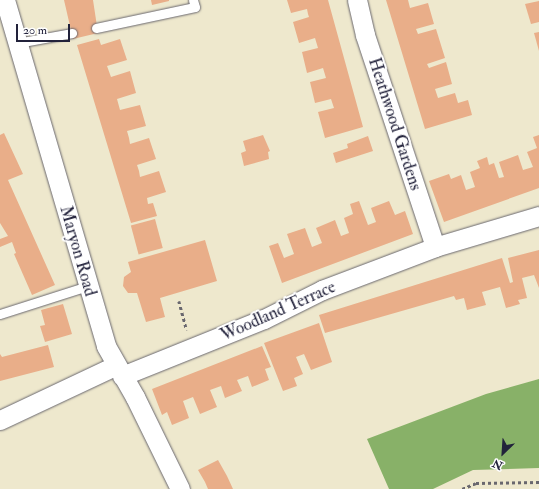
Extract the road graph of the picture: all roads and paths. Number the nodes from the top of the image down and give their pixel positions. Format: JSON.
{"nodes":[{"id":1,"x":5,"y":0,"type":"edge"},
{"id":2,"x":193,"y":0,"type":"edge"},
{"id":3,"x":357,"y":0,"type":"edge"},
{"id":4,"x":96,"y":28,"type":"dead end"},
{"id":5,"x":72,"y":33,"type":"dead end"},
{"id":6,"x":17,"y":43,"type":"junction"},
{"id":7,"x":539,"y":216,"type":"edge"},
{"id":8,"x":435,"y":247,"type":"junction"},
{"id":9,"x":88,"y":286,"type":"junction"},
{"id":10,"x":179,"y":301,"type":"dead end"},
{"id":11,"x":0,"y":314,"type":"edge"},
{"id":12,"x":188,"y":335,"type":"dead end"},
{"id":13,"x":118,"y":371,"type":"junction"},
{"id":14,"x":0,"y":420,"type":"edge"},
{"id":15,"x":539,"y":482,"type":"edge"},
{"id":16,"x":180,"y":489,"type":"edge"},
{"id":17,"x":462,"y":489,"type":"edge"}],
"edges":[{"from":1,"to":6,"type":"street","name":"Maryon Road"},
{"from":2,"to":4,"type":"lane"},
{"from":3,"to":8,"type":"street","name":"Heathwood Gardens"},
{"from":5,"to":6,"type":"lane"},
{"from":6,"to":9,"type":"street","name":"Maryon Road"},
{"from":7,"to":8,"type":"street","name":"Woodland Terrace"},
{"from":8,"to":13,"type":"street","name":"Woodland Terrace"},
{"from":9,"to":11,"type":"lane"},
{"from":9,"to":13,"type":"street","name":"Maryon Road"},
{"from":10,"to":12,"type":"path"},
{"from":13,"to":14,"type":"street","name":"Woodland Terrace"},
{"from":13,"to":16,"type":"street","name":"Maryon Road"},
{"from":15,"to":17,"type":"path"}]}
